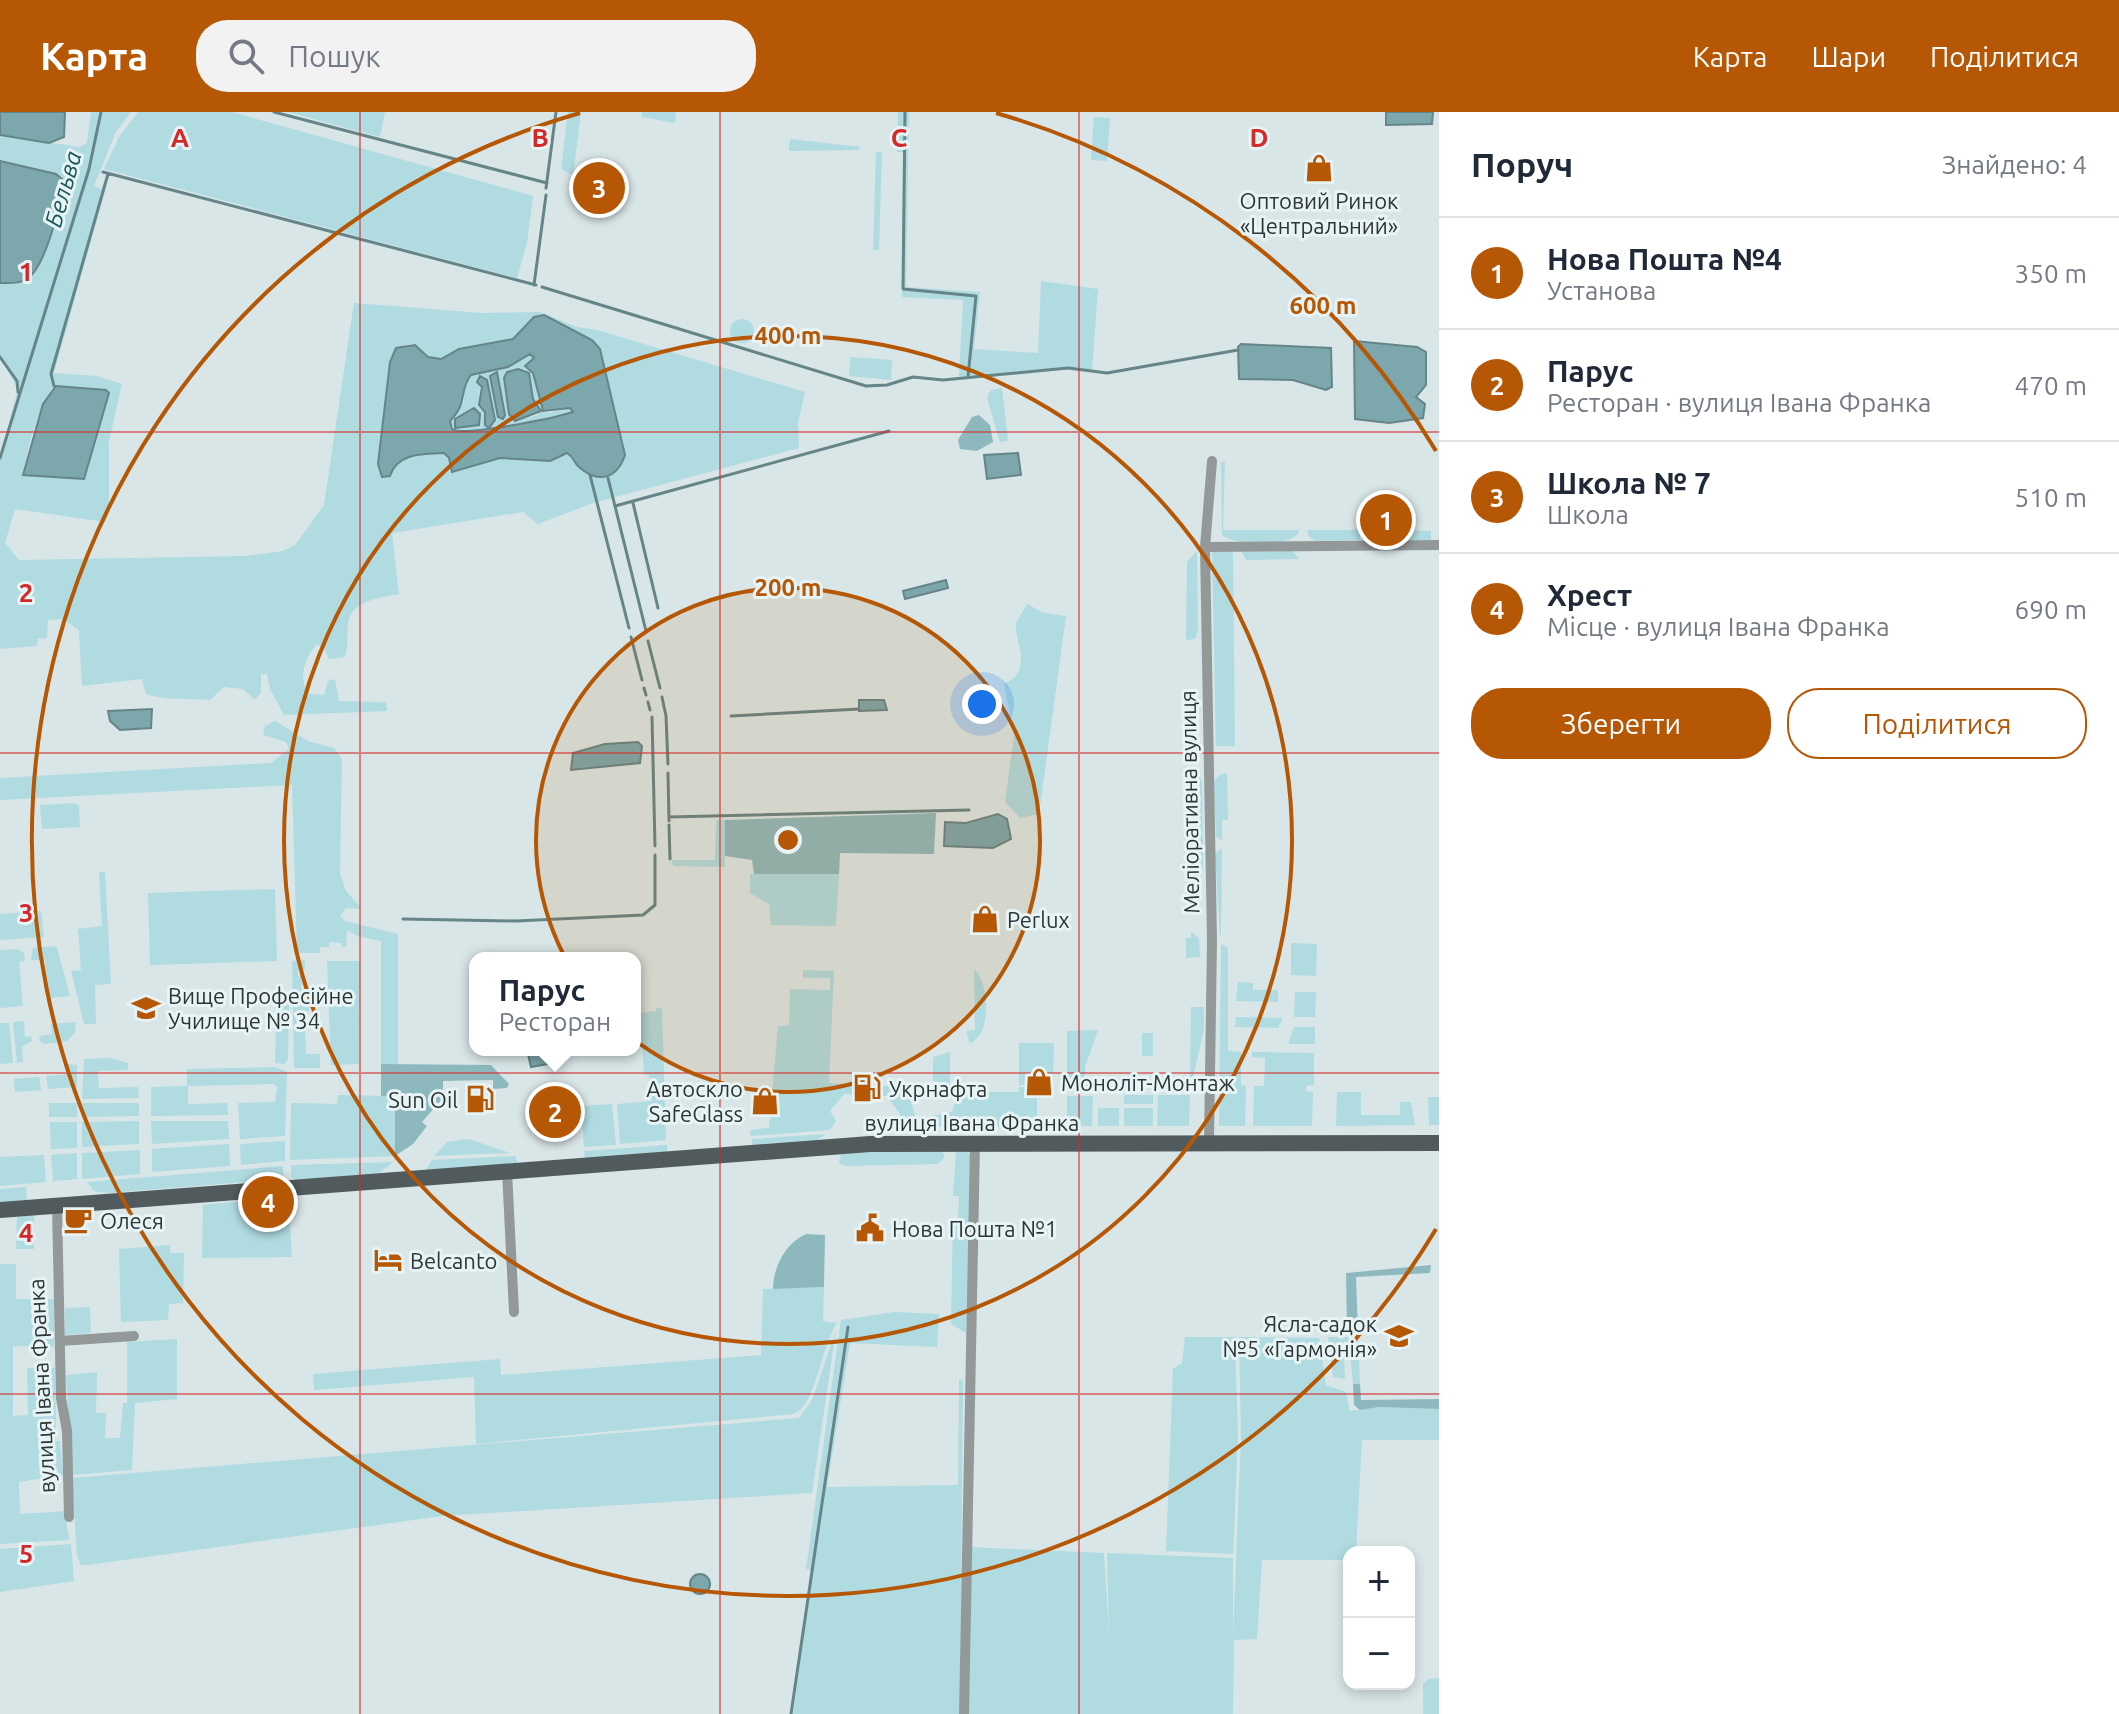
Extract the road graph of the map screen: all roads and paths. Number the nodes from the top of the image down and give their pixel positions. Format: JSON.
{"nodes":[{"id":1,"x":1212,"y":461,"type":"dead end"},
{"id":2,"x":1207,"y":522,"type":"junction"},
{"id":3,"x":1439,"y":545,"type":"edge"},
{"id":4,"x":1230,"y":546,"type":"junction"},
{"id":5,"x":1205,"y":547,"type":"junction"},
{"id":6,"x":975,"y":1143,"type":"junction"},
{"id":7,"x":1209,"y":1143,"type":"junction"},
{"id":8,"x":1439,"y":1143,"type":"edge"},
{"id":9,"x":507,"y":1171,"type":"junction"},
{"id":10,"x":57,"y":1206,"type":"junction"},
{"id":11,"x":0,"y":1210,"type":"edge"},
{"id":12,"x":514,"y":1312,"type":"dead end"},
{"id":13,"x":134,"y":1336,"type":"dead end"},
{"id":14,"x":60,"y":1341,"type":"junction"},
{"id":15,"x":69,"y":1517,"type":"dead end"},
{"id":16,"x":964,"y":1714,"type":"edge"}],
"edges":[{"from":1,"to":2,"type":"street","name":"Меліоративна вулиця"},
{"from":2,"to":4,"type":"street"},
{"from":2,"to":5,"type":"street","name":"Меліоративна вулиця"},
{"from":3,"to":4,"type":"street"},
{"from":4,"to":5,"type":"street"},
{"from":5,"to":7,"type":"street","name":"Меліоративна вулиця"},
{"from":6,"to":7,"type":"main road","name":"вулиця Івана Франка"},
{"from":6,"to":9,"type":"main road","name":"вулиця Івана Франка"},
{"from":6,"to":16,"type":"street"},
{"from":7,"to":8,"type":"main road","name":"вулиця Івана Франка"},
{"from":9,"to":10,"type":"main road","name":"вулиця Івана Франка"},
{"from":9,"to":12,"type":"street"},
{"from":10,"to":11,"type":"main road","name":"вулиця Івана Франка"},
{"from":10,"to":14,"type":"street","name":"вулиця Івана Франка"},
{"from":13,"to":14,"type":"street"},
{"from":14,"to":15,"type":"street","name":"вулиця Івана Франка"}]}
